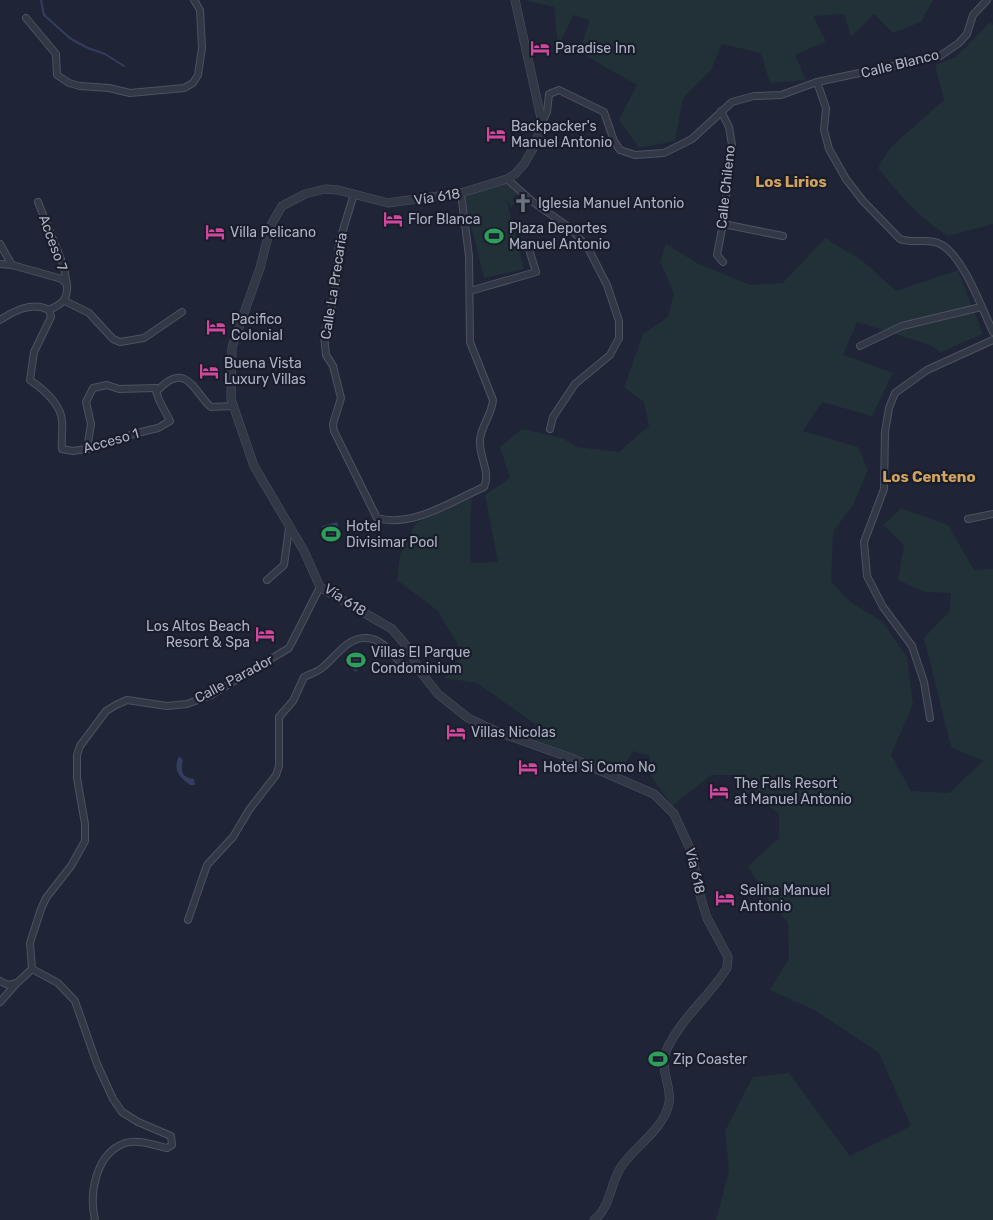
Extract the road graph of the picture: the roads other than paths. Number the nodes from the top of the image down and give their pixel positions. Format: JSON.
{"nodes":[{"id":1,"x":194,"y":0,"type":"edge"},
{"id":2,"x":515,"y":0,"type":"edge"},
{"id":3,"x":986,"y":0,"type":"edge"},
{"id":4,"x":26,"y":18,"type":"dead end"},
{"id":5,"x":817,"y":82,"type":"junction"},
{"id":6,"x":721,"y":111,"type":"junction"},
{"id":7,"x":542,"y":122,"type":"junction"},
{"id":8,"x":507,"y":179,"type":"junction"},
{"id":9,"x":461,"y":193,"type":"junction"},
{"id":10,"x":354,"y":194,"type":"junction"},
{"id":11,"x":38,"y":202,"type":"dead end"},
{"id":12,"x":723,"y":224,"type":"junction"},
{"id":13,"x":783,"y":236,"type":"dead end"},
{"id":14,"x":0,"y":244,"type":"edge"},
{"id":15,"x":528,"y":246,"type":"dead end"},
{"id":16,"x":723,"y":262,"type":"dead end"},
{"id":17,"x":0,"y":264,"type":"edge"},
{"id":18,"x":12,"y":265,"type":"junction"},
{"id":19,"x":67,"y":285,"type":"junction"},
{"id":20,"x":470,"y":291,"type":"junction"},
{"id":21,"x":64,"y":301,"type":"junction"},
{"id":22,"x":981,"y":307,"type":"junction"},
{"id":23,"x":49,"y":310,"type":"junction"},
{"id":24,"x":182,"y":312,"type":"dead end"},
{"id":25,"x":0,"y":320,"type":"edge"},
{"id":26,"x":993,"y":332,"type":"edge"},
{"id":27,"x":993,"y":340,"type":"edge"},
{"id":28,"x":860,"y":346,"type":"dead end"},
{"id":29,"x":155,"y":388,"type":"junction"},
{"id":30,"x":233,"y":406,"type":"junction"},
{"id":31,"x":550,"y":429,"type":"dead end"},
{"id":32,"x":87,"y":449,"type":"junction"},
{"id":33,"x":993,"y":514,"type":"edge"},
{"id":34,"x":968,"y":519,"type":"dead end"},
{"id":35,"x":289,"y":528,"type":"junction"},
{"id":36,"x":267,"y":580,"type":"dead end"},
{"id":37,"x":320,"y":587,"type":"junction"},
{"id":38,"x":419,"y":670,"type":"junction"},
{"id":39,"x":930,"y":718,"type":"dead end"},
{"id":40,"x":188,"y":920,"type":"dead end"},
{"id":41,"x":32,"y":969,"type":"junction"},
{"id":42,"x":0,"y":981,"type":"edge"},
{"id":43,"x":17,"y":984,"type":"junction"},
{"id":44,"x":0,"y":1002,"type":"edge"},
{"id":45,"x":96,"y":1220,"type":"edge"},
{"id":46,"x":594,"y":1220,"type":"edge"}],
"edges":[{"from":1,"to":4,"type":"street"},
{"from":2,"to":7,"type":"street","name":"Vía 618"},
{"from":3,"to":5,"type":"street","name":"Calle Blanco"},
{"from":5,"to":6,"type":"street","name":"Calle Blanco"},
{"from":5,"to":22,"type":"street"},
{"from":6,"to":7,"type":"street","name":"Calle Blanco"},
{"from":6,"to":12,"type":"street","name":"Calle Chileno"},
{"from":7,"to":8,"type":"street","name":"Vía 618"},
{"from":8,"to":9,"type":"street","name":"Vía 618"},
{"from":8,"to":31,"type":"street"},
{"from":9,"to":10,"type":"street","name":"Vía 618"},
{"from":9,"to":20,"type":"street","name":"Calle La Precaria"},
{"from":10,"to":20,"type":"street","name":"Calle La Precaria"},
{"from":10,"to":30,"type":"street","name":"Vía 618"},
{"from":11,"to":19,"type":"street","name":"Acceso 7"},
{"from":12,"to":13,"type":"street"},
{"from":12,"to":16,"type":"street","name":"Calle Chileno"},
{"from":14,"to":18,"type":"street"},
{"from":15,"to":20,"type":"street"},
{"from":17,"to":18,"type":"street"},
{"from":18,"to":19,"type":"street"},
{"from":19,"to":21,"type":"street"},
{"from":21,"to":23,"type":"street"},
{"from":21,"to":24,"type":"street"},
{"from":22,"to":26,"type":"street"},
{"from":22,"to":28,"type":"street"},
{"from":23,"to":25,"type":"street"},
{"from":23,"to":32,"type":"street","name":"Acceso 1"},
{"from":27,"to":39,"type":"street"},
{"from":29,"to":30,"type":"street"},
{"from":29,"to":32,"type":"street","name":"Acceso 1"},
{"from":29,"to":32,"type":"street"},
{"from":30,"to":35,"type":"street","name":"Vía 618"},
{"from":33,"to":34,"type":"street"},
{"from":35,"to":36,"type":"street"},
{"from":35,"to":37,"type":"street","name":"Vía 618"},
{"from":37,"to":38,"type":"street","name":"Vía 618"},
{"from":37,"to":41,"type":"street","name":"Calle Parador"},
{"from":38,"to":40,"type":"street"},
{"from":38,"to":46,"type":"street","name":"Vía 618"},
{"from":41,"to":43,"type":"street"},
{"from":41,"to":45,"type":"street"},
{"from":42,"to":43,"type":"street"},
{"from":43,"to":44,"type":"street"}]}
